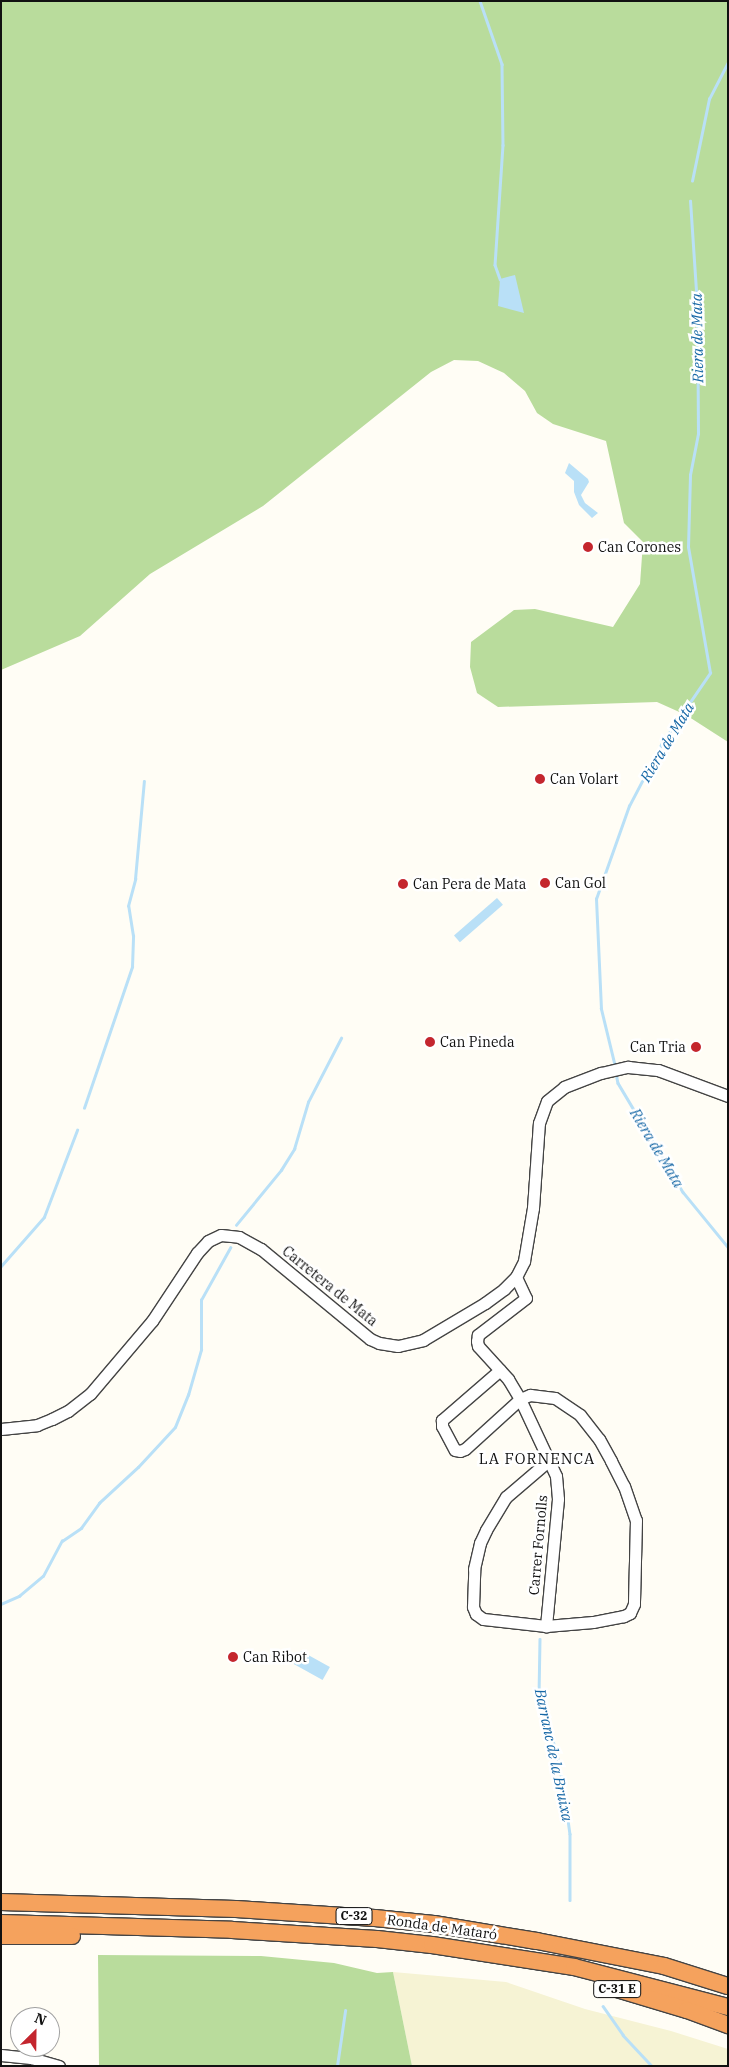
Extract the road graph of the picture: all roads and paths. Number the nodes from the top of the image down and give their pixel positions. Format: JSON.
{"nodes":[{"id":1,"x":728,"y":1096,"type":"edge"},
{"id":2,"x":516,"y":1277,"type":"junction"},
{"id":3,"x":500,"y":1370,"type":"junction"},
{"id":4,"x":520,"y":1399,"type":"junction"},
{"id":5,"x":1,"y":1429,"type":"edge"},
{"id":6,"x":548,"y":1461,"type":"junction"},
{"id":7,"x":546,"y":1626,"type":"junction"},
{"id":8,"x":1,"y":1895,"type":"edge"},
{"id":9,"x":1,"y":1902,"type":"edge"},
{"id":10,"x":40,"y":1902,"type":"junction"},
{"id":11,"x":1,"y":1923,"type":"edge"},
{"id":12,"x":232,"y":1930,"type":"junction"},
{"id":13,"x":1,"y":1936,"type":"edge"},
{"id":14,"x":505,"y":1956,"type":"junction"},
{"id":15,"x":664,"y":1966,"type":"junction"},
{"id":16,"x":728,"y":1975,"type":"edge"},
{"id":17,"x":728,"y":1986,"type":"edge"},
{"id":18,"x":728,"y":2007,"type":"edge"},
{"id":19,"x":728,"y":2026,"type":"edge"},
{"id":20,"x":1,"y":2055,"type":"edge"},
{"id":21,"x":58,"y":2065,"type":"edge"}],
"edges":[{"from":1,"to":2,"type":"street","name":"Carretera de Mata"},
{"from":2,"to":3,"type":"street","name":"Carrer Fornolls"},
{"from":2,"to":5,"type":"street","name":"Carretera de Mata"},
{"from":3,"to":4,"type":"street","name":"Carrer Fornolls"},
{"from":3,"to":4,"type":"street"},
{"from":4,"to":6,"type":"street","name":"Carrer Fornolls"},
{"from":4,"to":7,"type":"street"},
{"from":6,"to":7,"type":"street","name":"Carrer Fornolls"},
{"from":6,"to":7,"type":"street"},
{"from":8,"to":10,"type":"highway"},
{"from":9,"to":10,"type":"highway","name":"Ronda de Mataró","number":"C-32"},
{"from":10,"to":15,"type":"highway","name":"Ronda de Mataró","number":"C-32"},
{"from":11,"to":12,"type":"highway","name":"Ronda de Mataró","number":"C-32"},
{"from":12,"to":13,"type":"highway"},
{"from":12,"to":14,"type":"highway","name":"Ronda de Mataró","number":"C-32"},
{"from":14,"to":18,"type":"highway","name":"Ronda de Mataró","number":"C-32"},
{"from":14,"to":19,"type":"highway","number":"C-31 E"},
{"from":15,"to":16,"type":"highway"},
{"from":15,"to":17,"type":"highway","name":"Ronda de Mataró","number":"C-32"},
{"from":20,"to":21,"type":"street"}]}
